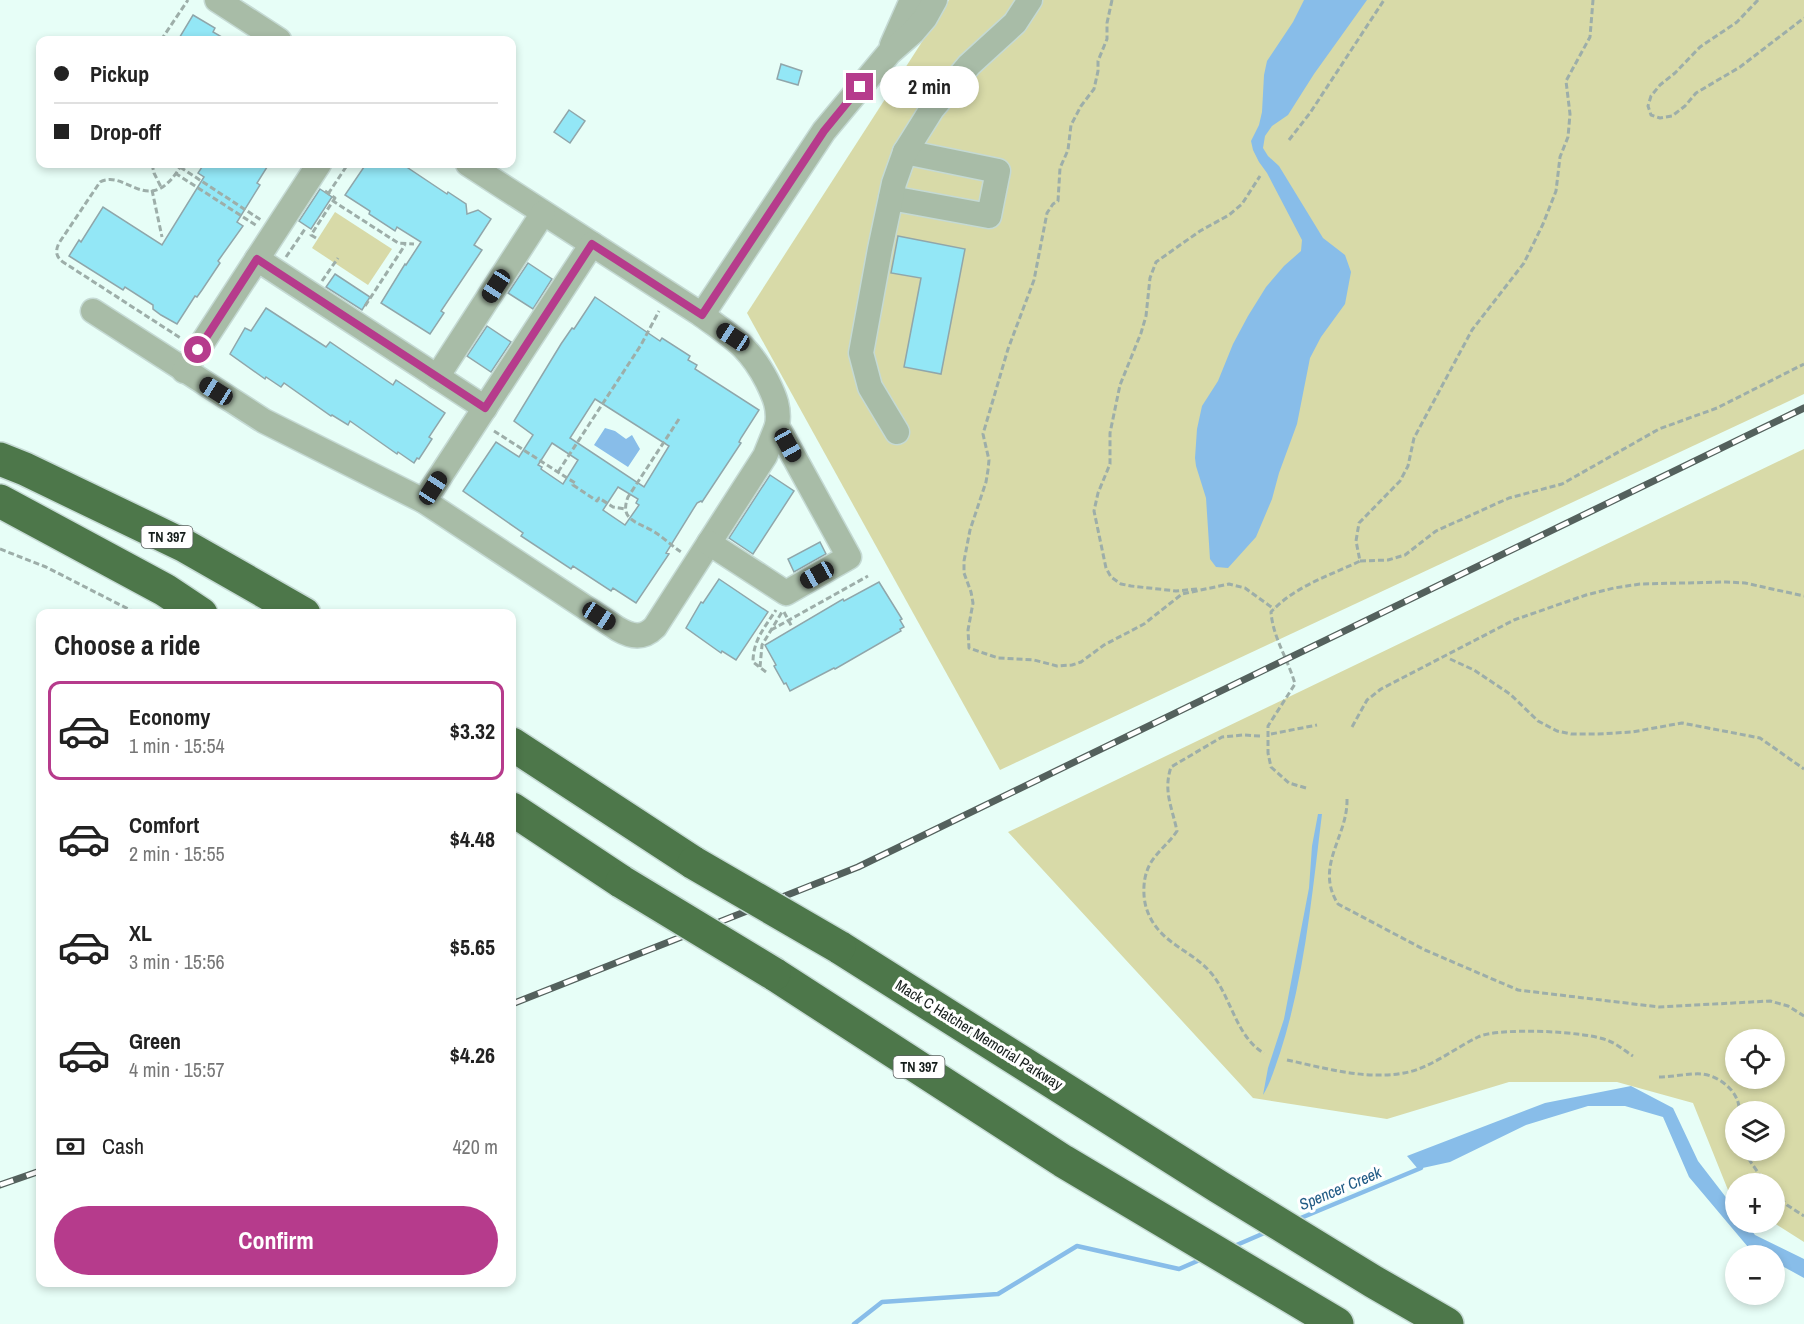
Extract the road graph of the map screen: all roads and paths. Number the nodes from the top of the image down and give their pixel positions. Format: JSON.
{"nodes":[{"id":1,"x":188,"y":0,"type":"edge"},
{"id":2,"x":217,"y":0,"type":"edge"},
{"id":3,"x":912,"y":0,"type":"edge"},
{"id":4,"x":935,"y":0,"type":"edge"},
{"id":5,"x":1030,"y":0,"type":"edge"},
{"id":6,"x":1112,"y":0,"type":"edge"},
{"id":7,"x":1384,"y":0,"type":"edge"},
{"id":8,"x":1593,"y":0,"type":"edge"},
{"id":9,"x":1758,"y":0,"type":"edge"},
{"id":10,"x":1804,"y":18,"type":"edge"},
{"id":11,"x":164,"y":36,"type":"edge"},
{"id":12,"x":273,"y":36,"type":"edge"},
{"id":13,"x":889,"y":53,"type":"junction"},
{"id":14,"x":1289,"y":140,"type":"dead end"},
{"id":15,"x":905,"y":152,"type":"junction"},
{"id":16,"x":153,"y":168,"type":"edge"},
{"id":17,"x":182,"y":168,"type":"edge"},
{"id":18,"x":316,"y":168,"type":"edge"},
{"id":19,"x":345,"y":168,"type":"edge"},
{"id":20,"x":474,"y":168,"type":"edge"},
{"id":21,"x":175,"y":173,"type":"dead end"},
{"id":22,"x":1260,"y":176,"type":"dead end"},
{"id":23,"x":161,"y":187,"type":"dead end"},
{"id":24,"x":152,"y":190,"type":"dead end"},
{"id":25,"x":328,"y":194,"type":"dead end"},
{"id":26,"x":222,"y":195,"type":"junction"},
{"id":27,"x":891,"y":198,"type":"junction"},
{"id":28,"x":218,"y":201,"type":"junction"},
{"id":29,"x":543,"y":213,"type":"junction"},
{"id":30,"x":305,"y":229,"type":"dead end"},
{"id":31,"x":274,"y":232,"type":"junction"},
{"id":32,"x":162,"y":237,"type":"dead end"},
{"id":33,"x":316,"y":238,"type":"dead end"},
{"id":34,"x":405,"y":244,"type":"junction"},
{"id":35,"x":414,"y":244,"type":"dead end"},
{"id":36,"x":592,"y":244,"type":"junction"},
{"id":37,"x":338,"y":258,"type":"dead end"},
{"id":38,"x":266,"y":266,"type":"junction"},
{"id":39,"x":668,"y":293,"type":"junction"},
{"id":40,"x":312,"y":296,"type":"junction"},
{"id":41,"x":93,"y":311,"type":"dead end"},
{"id":42,"x":702,"y":315,"type":"junction"},
{"id":43,"x":354,"y":323,"type":"junction"},
{"id":44,"x":1804,"y":364,"type":"edge"},
{"id":45,"x":184,"y":371,"type":"junction"},
{"id":46,"x":437,"y":377,"type":"junction"},
{"id":47,"x":481,"y":414,"type":"junction"},
{"id":48,"x":679,"y":419,"type":"dead end"},
{"id":49,"x":777,"y":426,"type":"junction"},
{"id":50,"x":897,"y":432,"type":"dead end"},
{"id":51,"x":0,"y":459,"type":"edge"},
{"id":52,"x":558,"y":472,"type":"junction"},
{"id":53,"x":0,"y":501,"type":"edge"},
{"id":54,"x":424,"y":501,"type":"junction"},
{"id":55,"x":625,"y":509,"type":"junction"},
{"id":56,"x":0,"y":549,"type":"edge"},
{"id":57,"x":703,"y":552,"type":"junction"},
{"id":58,"x":1360,"y":561,"type":"junction"},
{"id":59,"x":868,"y":576,"type":"dead end"},
{"id":60,"x":1207,"y":588,"type":"junction"},
{"id":61,"x":1804,"y":596,"type":"edge"},
{"id":62,"x":128,"y":609,"type":"edge"},
{"id":63,"x":194,"y":609,"type":"edge"},
{"id":64,"x":295,"y":609,"type":"edge"},
{"id":65,"x":1274,"y":609,"type":"junction"},
{"id":66,"x":783,"y":610,"type":"junction"},
{"id":67,"x":789,"y":620,"type":"junction"},
{"id":68,"x":792,"y":627,"type":"dead end"},
{"id":69,"x":771,"y":630,"type":"junction"},
{"id":70,"x":1450,"y":659,"type":"dead end"},
{"id":71,"x":760,"y":667,"type":"junction"},
{"id":72,"x":766,"y":672,"type":"dead end"},
{"id":73,"x":1317,"y":725,"type":"dead end"},
{"id":74,"x":1352,"y":727,"type":"dead end"},
{"id":75,"x":1271,"y":734,"type":"dead end"},
{"id":76,"x":1260,"y":736,"type":"dead end"},
{"id":77,"x":516,"y":747,"type":"edge"},
{"id":78,"x":1804,"y":769,"type":"edge"},
{"id":79,"x":1306,"y":788,"type":"dead end"},
{"id":80,"x":1347,"y":799,"type":"dead end"},
{"id":81,"x":516,"y":812,"type":"edge"},
{"id":82,"x":1804,"y":1016,"type":"edge"},
{"id":83,"x":1264,"y":1053,"type":"dead end"},
{"id":84,"x":1632,"y":1056,"type":"dead end"},
{"id":85,"x":1287,"y":1060,"type":"dead end"},
{"id":86,"x":1659,"y":1077,"type":"dead end"},
{"id":87,"x":1737,"y":1101,"type":"edge"},
{"id":88,"x":1785,"y":1203,"type":"edge"},
{"id":89,"x":1804,"y":1216,"type":"edge"},
{"id":90,"x":1332,"y":1321,"type":"edge"},
{"id":91,"x":1446,"y":1324,"type":"edge"}],
"edges":[{"from":1,"to":11,"type":"path"},
{"from":2,"to":12,"type":"street"},
{"from":3,"to":13,"type":"street"},
{"from":4,"to":13,"type":"street"},
{"from":5,"to":15,"type":"street"},
{"from":6,"to":60,"type":"path"},
{"from":7,"to":14,"type":"path"},
{"from":8,"to":58,"type":"path"},
{"from":9,"to":10,"type":"path"},
{"from":13,"to":42,"type":"street"},
{"from":15,"to":27,"type":"street"},
{"from":15,"to":27,"type":"street"},
{"from":16,"to":23,"type":"path"},
{"from":17,"to":26,"type":"path"},
{"from":18,"to":31,"type":"street"},
{"from":19,"to":25,"type":"path"},
{"from":20,"to":29,"type":"street"},
{"from":21,"to":28,"type":"path"},
{"from":22,"to":60,"type":"path"},
{"from":24,"to":32,"type":"path"},
{"from":26,"to":28,"type":"path"},
{"from":26,"to":31,"type":"path"},
{"from":27,"to":50,"type":"street"},
{"from":28,"to":31,"type":"path"},
{"from":29,"to":36,"type":"street"},
{"from":29,"to":46,"type":"street"},
{"from":30,"to":38,"type":"path"},
{"from":31,"to":38,"type":"street"},
{"from":33,"to":34,"type":"path"},
{"from":34,"to":35,"type":"path"},
{"from":34,"to":43,"type":"path"},
{"from":36,"to":39,"type":"street"},
{"from":36,"to":47,"type":"street"},
{"from":37,"to":40,"type":"path"},
{"from":38,"to":40,"type":"street"},
{"from":38,"to":45,"type":"street"},
{"from":39,"to":42,"type":"street"},
{"from":39,"to":52,"type":"path"},
{"from":40,"to":43,"type":"street"},
{"from":41,"to":45,"type":"street"},
{"from":42,"to":49,"type":"street"},
{"from":43,"to":46,"type":"street"},
{"from":44,"to":58,"type":"path"},
{"from":45,"to":54,"type":"street"},
{"from":46,"to":47,"type":"street"},
{"from":47,"to":52,"type":"path"},
{"from":47,"to":54,"type":"street"},
{"from":48,"to":55,"type":"path"},
{"from":49,"to":57,"type":"street"},
{"from":49,"to":57,"type":"street"},
{"from":51,"to":64,"type":"highway","number":"TN 397"},
{"from":52,"to":55,"type":"path"},
{"from":53,"to":63,"type":"highway"},
{"from":54,"to":57,"type":"street"},
{"from":55,"to":57,"type":"path"},
{"from":56,"to":62,"type":"path"},
{"from":58,"to":65,"type":"path"},
{"from":59,"to":67,"type":"path"},
{"from":60,"to":65,"type":"path"},
{"from":61,"to":74,"type":"path"},
{"from":65,"to":79,"type":"path"},
{"from":66,"to":67,"type":"path"},
{"from":66,"to":69,"type":"path"},
{"from":66,"to":71,"type":"path"},
{"from":67,"to":68,"type":"path"},
{"from":67,"to":69,"type":"path"},
{"from":69,"to":71,"type":"path"},
{"from":70,"to":78,"type":"path"},
{"from":71,"to":72,"type":"path"},
{"from":73,"to":75,"type":"path"},
{"from":76,"to":83,"type":"path"},
{"from":77,"to":91,"type":"highway","name":"Mack C Hatcher Memorial Parkway","bridge":true},
{"from":80,"to":82,"type":"path"},
{"from":81,"to":90,"type":"highway","number":"TN 397","bridge":true},
{"from":84,"to":85,"type":"path"},
{"from":86,"to":87,"type":"path"},
{"from":88,"to":89,"type":"path"}]}
